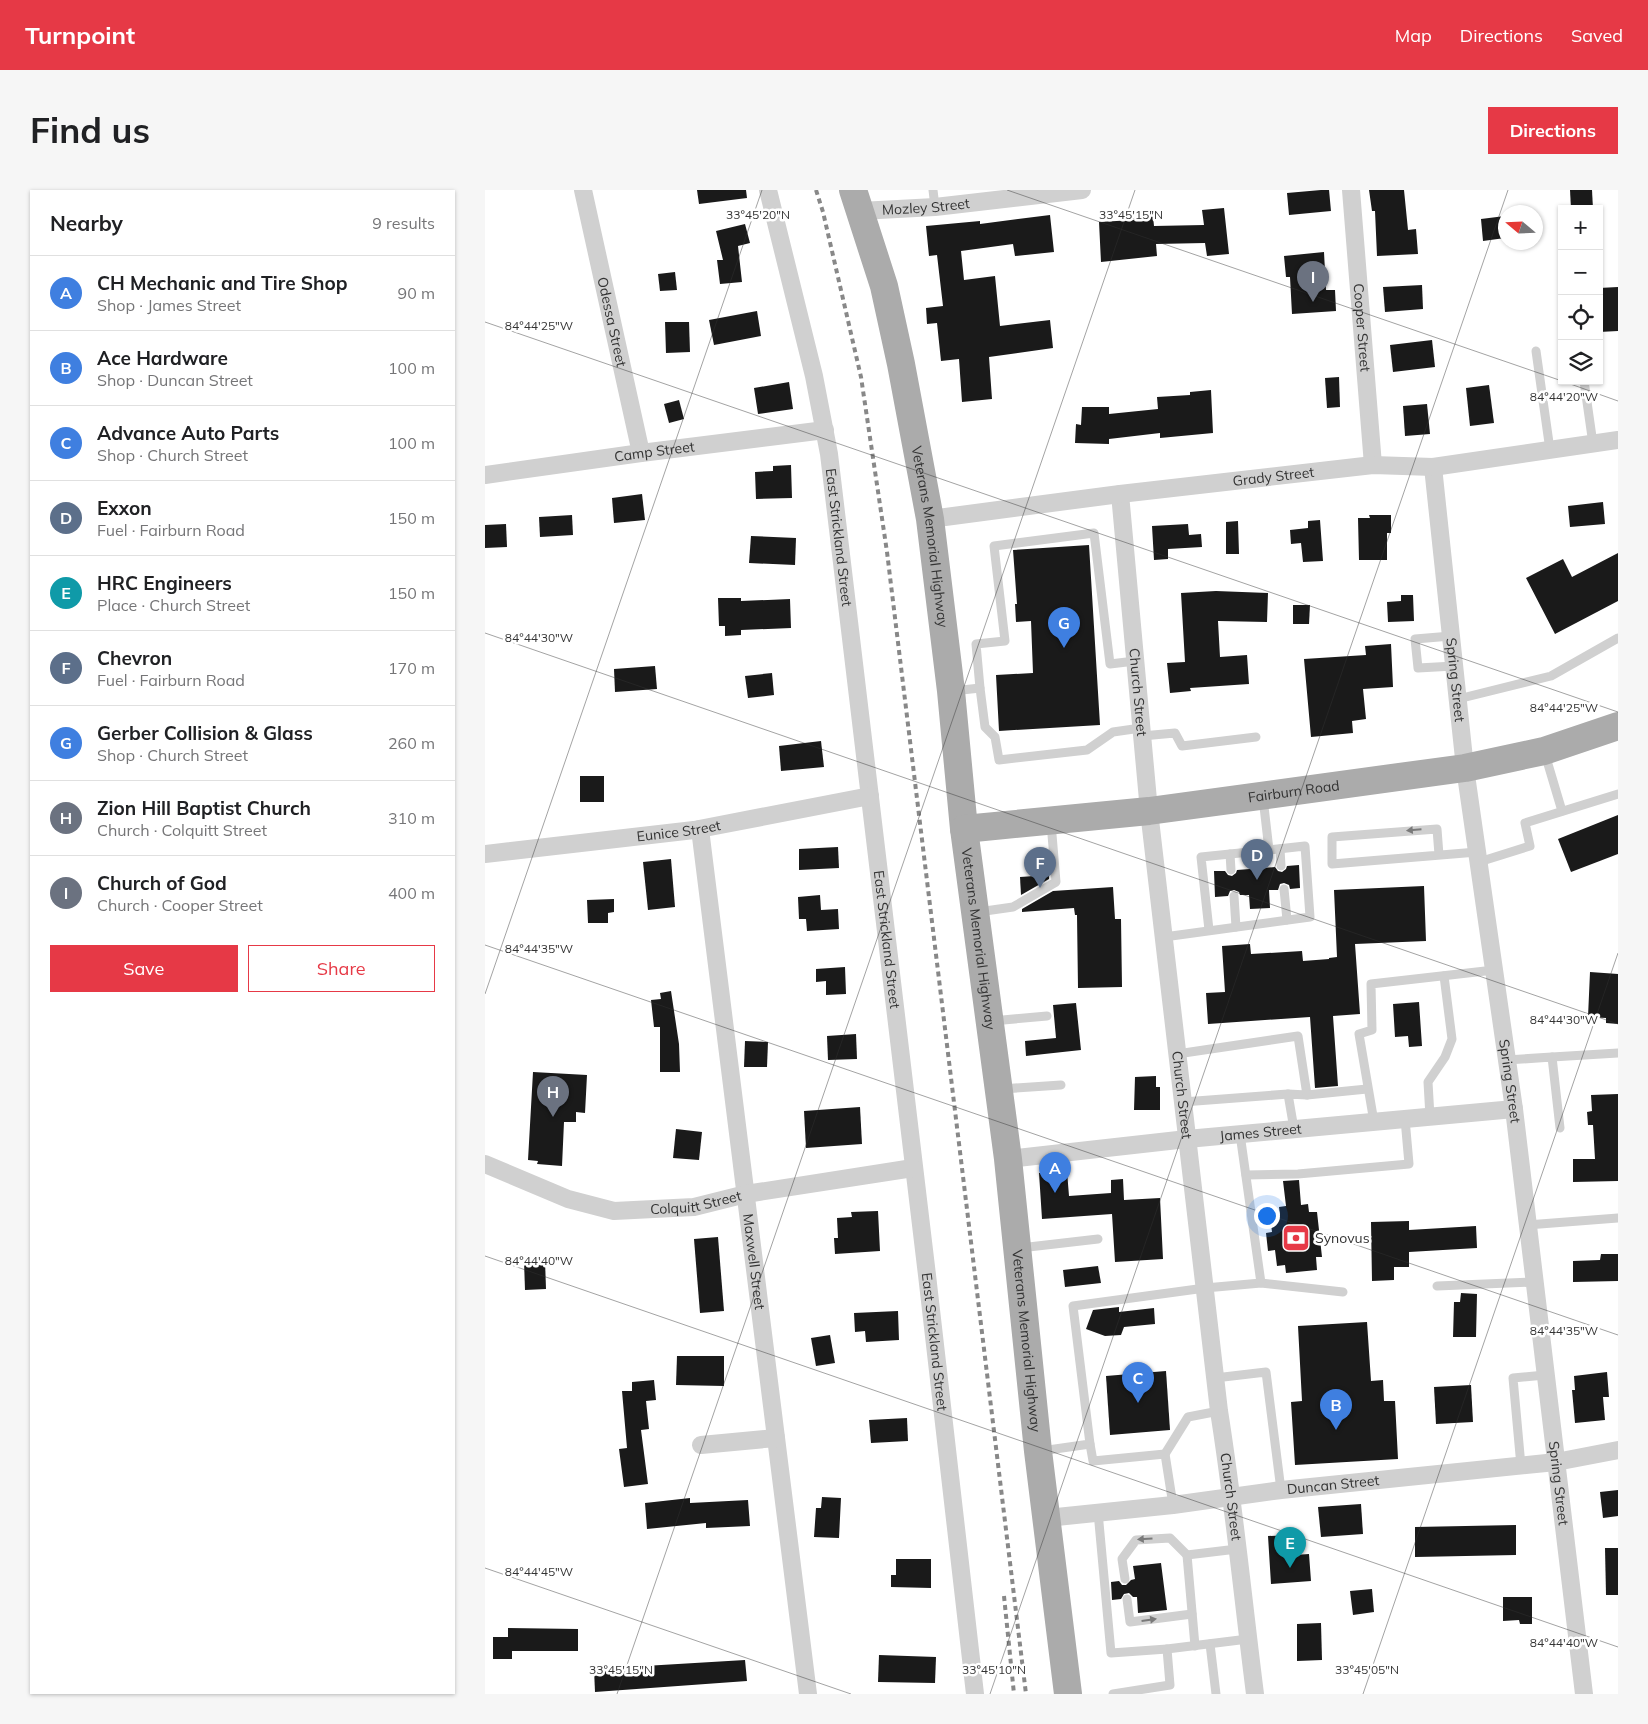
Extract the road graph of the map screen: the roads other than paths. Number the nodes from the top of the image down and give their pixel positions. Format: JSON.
{"nodes":[{"id":1,"x":583,"y":190,"type":"edge"},
{"id":2,"x":768,"y":190,"type":"edge"},
{"id":3,"x":1082,"y":190,"type":"edge"},
{"id":4,"x":1351,"y":190,"type":"edge"},
{"id":5,"x":1016,"y":194,"type":"edge"},
{"id":6,"x":934,"y":198,"type":"edge"},
{"id":7,"x":856,"y":201,"type":"edge"},
{"id":8,"x":1536,"y":351,"type":"dead end"},
{"id":9,"x":1584,"y":385,"type":"edge"},
{"id":10,"x":825,"y":430,"type":"junction"},
{"id":11,"x":1618,"y":440,"type":"edge"},
{"id":12,"x":1593,"y":444,"type":"junction"},
{"id":13,"x":1550,"y":450,"type":"junction"},
{"id":14,"x":641,"y":453,"type":"junction"},
{"id":15,"x":1373,"y":464,"type":"junction"},
{"id":16,"x":1433,"y":467,"type":"junction"},
{"id":17,"x":485,"y":475,"type":"edge"},
{"id":18,"x":1120,"y":494,"type":"junction"},
{"id":19,"x":930,"y":519,"type":"junction"},
{"id":20,"x":1451,"y":636,"type":"junction"},
{"id":21,"x":1618,"y":638,"type":"edge"},
{"id":22,"x":1135,"y":661,"type":"junction"},
{"id":23,"x":1454,"y":666,"type":"junction"},
{"id":24,"x":979,"y":688,"type":"junction"},
{"id":25,"x":951,"y":691,"type":"junction"},
{"id":26,"x":1458,"y":699,"type":"junction"},
{"id":27,"x":1618,"y":726,"type":"edge"},
{"id":28,"x":1142,"y":732,"type":"junction"},
{"id":29,"x":1255,"y":737,"type":"dead end"},
{"id":30,"x":1544,"y":751,"type":"junction"},
{"id":31,"x":1465,"y":768,"type":"junction"},
{"id":32,"x":1618,"y":794,"type":"edge"},
{"id":33,"x":870,"y":796,"type":"junction"},
{"id":34,"x":1263,"y":796,"type":"junction"},
{"id":35,"x":1562,"y":811,"type":"junction"},
{"id":36,"x":1149,"y":812,"type":"junction"},
{"id":37,"x":1051,"y":820,"type":"junction"},
{"id":38,"x":700,"y":829,"type":"junction"},
{"id":39,"x":964,"y":829,"type":"junction"},
{"id":40,"x":1280,"y":849,"type":"junction"},
{"id":41,"x":1269,"y":850,"type":"junction"},
{"id":42,"x":485,"y":854,"type":"edge"},
{"id":43,"x":1230,"y":854,"type":"junction"},
{"id":44,"x":1439,"y":855,"type":"junction"},
{"id":45,"x":1478,"y":857,"type":"junction"},
{"id":46,"x":1281,"y":866,"type":"dead end"},
{"id":47,"x":1231,"y":870,"type":"dead end"},
{"id":48,"x":1284,"y":889,"type":"dead end"},
{"id":49,"x":1234,"y":896,"type":"dead end"},
{"id":50,"x":975,"y":913,"type":"junction"},
{"id":51,"x":1287,"y":920,"type":"junction"},
{"id":52,"x":1236,"y":927,"type":"junction"},
{"id":53,"x":1209,"y":930,"type":"junction"},
{"id":54,"x":1164,"y":937,"type":"junction"},
{"id":55,"x":1494,"y":970,"type":"junction"},
{"id":56,"x":1444,"y":976,"type":"junction"},
{"id":57,"x":1047,"y":1016,"type":"dead end"},
{"id":58,"x":989,"y":1021,"type":"junction"},
{"id":59,"x":1618,"y":1052,"type":"edge"},
{"id":60,"x":1177,"y":1054,"type":"junction"},
{"id":61,"x":1552,"y":1057,"type":"junction"},
{"id":62,"x":1507,"y":1060,"type":"junction"},
{"id":63,"x":1061,"y":1085,"type":"dead end"},
{"id":64,"x":999,"y":1089,"type":"junction"},
{"id":65,"x":1367,"y":1089,"type":"junction"},
{"id":66,"x":1288,"y":1094,"type":"junction"},
{"id":67,"x":1307,"y":1095,"type":"junction"},
{"id":68,"x":1183,"y":1102,"type":"junction"},
{"id":69,"x":1513,"y":1109,"type":"junction"},
{"id":70,"x":1430,"y":1117,"type":"junction"},
{"id":71,"x":1405,"y":1119,"type":"junction"},
{"id":72,"x":1373,"y":1122,"type":"junction"},
{"id":73,"x":1560,"y":1128,"type":"dead end"},
{"id":74,"x":1294,"y":1129,"type":"junction"},
{"id":75,"x":1240,"y":1134,"type":"junction"},
{"id":76,"x":1187,"y":1139,"type":"junction"},
{"id":77,"x":1008,"y":1159,"type":"junction"},
{"id":78,"x":485,"y":1164,"type":"edge"},
{"id":79,"x":913,"y":1168,"type":"junction"},
{"id":80,"x":1246,"y":1175,"type":"junction"},
{"id":81,"x":746,"y":1194,"type":"junction"},
{"id":82,"x":1618,"y":1218,"type":"edge"},
{"id":83,"x":1527,"y":1226,"type":"junction"},
{"id":84,"x":1098,"y":1239,"type":"dead end"},
{"id":85,"x":1017,"y":1248,"type":"junction"},
{"id":86,"x":1534,"y":1282,"type":"junction"},
{"id":87,"x":1261,"y":1283,"type":"junction"},
{"id":88,"x":1437,"y":1286,"type":"dead end"},
{"id":89,"x":1205,"y":1288,"type":"junction"},
{"id":90,"x":1343,"y":1292,"type":"dead end"},
{"id":91,"x":1545,"y":1375,"type":"junction"},
{"id":92,"x":1215,"y":1378,"type":"junction"},
{"id":93,"x":1219,"y":1411,"type":"junction"},
{"id":94,"x":776,"y":1438,"type":"junction"},
{"id":95,"x":1091,"y":1444,"type":"junction"},
{"id":96,"x":701,"y":1445,"type":"dead end"},
{"id":97,"x":1618,"y":1450,"type":"edge"},
{"id":98,"x":1039,"y":1452,"type":"junction"},
{"id":99,"x":1165,"y":1454,"type":"junction"},
{"id":100,"x":1556,"y":1462,"type":"junction"},
{"id":101,"x":1521,"y":1466,"type":"junction"},
{"id":102,"x":1281,"y":1490,"type":"junction"},
{"id":103,"x":1233,"y":1497,"type":"junction"},
{"id":104,"x":1173,"y":1505,"type":"junction"},
{"id":105,"x":1097,"y":1512,"type":"junction"},
{"id":106,"x":1047,"y":1518,"type":"junction"},
{"id":107,"x":1237,"y":1548,"type":"junction"},
{"id":108,"x":1187,"y":1555,"type":"junction"},
{"id":109,"x":1125,"y":1579,"type":"dead end"},
{"id":110,"x":1127,"y":1599,"type":"dead end"},
{"id":111,"x":1192,"y":1614,"type":"junction"},
{"id":112,"x":1248,"y":1639,"type":"junction"},
{"id":113,"x":1210,"y":1644,"type":"junction"},
{"id":114,"x":1195,"y":1646,"type":"junction"},
{"id":115,"x":1167,"y":1650,"type":"junction"},
{"id":116,"x":808,"y":1694,"type":"edge"},
{"id":117,"x":975,"y":1694,"type":"edge"},
{"id":118,"x":1069,"y":1694,"type":"edge"},
{"id":119,"x":1113,"y":1694,"type":"edge"},
{"id":120,"x":1216,"y":1694,"type":"edge"},
{"id":121,"x":1255,"y":1694,"type":"edge"},
{"id":122,"x":1585,"y":1694,"type":"edge"}],
"edges":[{"from":1,"to":14,"type":"street","name":"Odessa Street"},
{"from":2,"to":10,"type":"street","name":"East Strickland Street"},
{"from":3,"to":5,"type":"street","name":"Mozley Street"},
{"from":4,"to":15,"type":"street","name":"Cooper Street"},
{"from":5,"to":6,"type":"street","name":"Mozley Street"},
{"from":6,"to":7,"type":"street","name":"Mozley Street"},
{"from":7,"to":19,"type":"main road","name":"Veterans Memorial Highway"},
{"from":8,"to":13,"type":"lane"},
{"from":9,"to":12,"type":"lane"},
{"from":10,"to":14,"type":"street","name":"Camp Street"},
{"from":10,"to":33,"type":"street","name":"East Strickland Street"},
{"from":11,"to":12,"type":"street","name":"Grady Street"},
{"from":12,"to":13,"type":"street","name":"Grady Street"},
{"from":13,"to":16,"type":"street","name":"Grady Street"},
{"from":14,"to":17,"type":"street","name":"Camp Street"},
{"from":15,"to":16,"type":"street","name":"Grady Street"},
{"from":15,"to":18,"type":"street","name":"Grady Street"},
{"from":16,"to":20,"type":"street","name":"Spring Street"},
{"from":18,"to":19,"type":"street","name":"Grady Street"},
{"from":18,"to":22,"type":"street","name":"Church Street"},
{"from":19,"to":25,"type":"main road","name":"Veterans Memorial Highway"},
{"from":20,"to":23,"type":"street","name":"Spring Street"},
{"from":20,"to":23,"type":"lane"},
{"from":21,"to":26,"type":"lane"},
{"from":22,"to":24,"type":"lane"},
{"from":22,"to":28,"type":"street","name":"Church Street"},
{"from":23,"to":26,"type":"street","name":"Spring Street"},
{"from":24,"to":25,"type":"lane"},
{"from":24,"to":28,"type":"lane"},
{"from":25,"to":39,"type":"main road","name":"Veterans Memorial Highway"},
{"from":26,"to":31,"type":"street","name":"Spring Street"},
{"from":27,"to":30,"type":"main road","name":"Fairburn Road"},
{"from":28,"to":29,"type":"lane"},
{"from":28,"to":36,"type":"street","name":"Church Street"},
{"from":30,"to":31,"type":"main road","name":"Fairburn Road"},
{"from":30,"to":35,"type":"lane"},
{"from":31,"to":34,"type":"main road","name":"Fairburn Road"},
{"from":31,"to":45,"type":"street","name":"Spring Street"},
{"from":32,"to":35,"type":"lane"},
{"from":33,"to":38,"type":"street","name":"Eunice Street"},
{"from":33,"to":79,"type":"street","name":"East Strickland Street"},
{"from":34,"to":36,"type":"main road","name":"Fairburn Road"},
{"from":34,"to":41,"type":"lane"},
{"from":35,"to":45,"type":"lane"},
{"from":36,"to":37,"type":"main road","name":"Fairburn Road"},
{"from":36,"to":54,"type":"street","name":"Church Street"},
{"from":37,"to":39,"type":"main road","name":"Fairburn Road"},
{"from":37,"to":50,"type":"lane"},
{"from":38,"to":42,"type":"street","name":"Eunice Street"},
{"from":38,"to":81,"type":"street","name":"Maxwell Street"},
{"from":39,"to":50,"type":"main road","name":"Veterans Memorial Highway"},
{"from":40,"to":41,"type":"lane"},
{"from":40,"to":46,"type":"lane"},
{"from":40,"to":51,"type":"lane"},
{"from":41,"to":43,"type":"lane"},
{"from":43,"to":47,"type":"lane"},
{"from":43,"to":53,"type":"lane"},
{"from":44,"to":44,"type":"lane","one_way":true},
{"from":44,"to":45,"type":"lane"},
{"from":45,"to":55,"type":"street","name":"Spring Street"},
{"from":48,"to":51,"type":"lane"},
{"from":49,"to":52,"type":"lane"},
{"from":50,"to":58,"type":"main road","name":"Veterans Memorial Highway"},
{"from":51,"to":52,"type":"lane"},
{"from":52,"to":53,"type":"lane"},
{"from":53,"to":54,"type":"lane"},
{"from":54,"to":60,"type":"street","name":"Church Street"},
{"from":55,"to":56,"type":"lane"},
{"from":55,"to":62,"type":"street","name":"Spring Street"},
{"from":56,"to":65,"type":"lane"},
{"from":56,"to":70,"type":"lane"},
{"from":57,"to":58,"type":"lane"},
{"from":58,"to":64,"type":"main road","name":"Veterans Memorial Highway"},
{"from":59,"to":61,"type":"lane"},
{"from":60,"to":67,"type":"lane"},
{"from":60,"to":68,"type":"street","name":"Church Street"},
{"from":61,"to":62,"type":"lane"},
{"from":61,"to":73,"type":"lane"},
{"from":62,"to":69,"type":"street","name":"Spring Street"},
{"from":63,"to":64,"type":"lane"},
{"from":64,"to":77,"type":"main road","name":"Veterans Memorial Highway"},
{"from":65,"to":67,"type":"lane"},
{"from":65,"to":72,"type":"lane"},
{"from":66,"to":67,"type":"lane"},
{"from":66,"to":68,"type":"lane"},
{"from":66,"to":74,"type":"lane"},
{"from":68,"to":76,"type":"street","name":"Church Street"},
{"from":69,"to":70,"type":"street","name":"James Street"},
{"from":69,"to":83,"type":"street","name":"Spring Street"},
{"from":70,"to":71,"type":"street","name":"James Street"},
{"from":71,"to":72,"type":"street","name":"James Street"},
{"from":71,"to":80,"type":"lane"},
{"from":72,"to":74,"type":"street","name":"James Street"},
{"from":74,"to":75,"type":"street","name":"James Street"},
{"from":75,"to":76,"type":"street","name":"James Street"},
{"from":75,"to":80,"type":"lane"},
{"from":76,"to":77,"type":"street","name":"James Street"},
{"from":76,"to":89,"type":"street","name":"Church Street"},
{"from":77,"to":85,"type":"main road","name":"Veterans Memorial Highway"},
{"from":78,"to":81,"type":"street","name":"Colquitt Street"},
{"from":79,"to":81,"type":"street","name":"Colquitt Street"},
{"from":79,"to":117,"type":"street","name":"East Strickland Street"},
{"from":80,"to":87,"type":"lane"},
{"from":81,"to":94,"type":"street","name":"Maxwell Street"},
{"from":82,"to":83,"type":"lane"},
{"from":83,"to":86,"type":"street","name":"Spring Street"},
{"from":84,"to":85,"type":"lane"},
{"from":85,"to":98,"type":"main road","name":"Veterans Memorial Highway"},
{"from":86,"to":88,"type":"lane"},
{"from":86,"to":91,"type":"street","name":"Spring Street"},
{"from":87,"to":89,"type":"lane"},
{"from":87,"to":90,"type":"lane"},
{"from":89,"to":92,"type":"street","name":"Church Street"},
{"from":89,"to":95,"type":"lane"},
{"from":91,"to":100,"type":"street","name":"Spring Street"},
{"from":91,"to":101,"type":"lane"},
{"from":92,"to":93,"type":"street","name":"Church Street"},
{"from":92,"to":102,"type":"lane"},
{"from":93,"to":99,"type":"lane"},
{"from":93,"to":103,"type":"street","name":"Church Street"},
{"from":94,"to":96,"type":"street"},
{"from":94,"to":116,"type":"street","name":"Maxwell Street"},
{"from":95,"to":98,"type":"lane"},
{"from":95,"to":99,"type":"lane"},
{"from":97,"to":100,"type":"street","name":"Duncan Street"},
{"from":98,"to":106,"type":"main road","name":"Veterans Memorial Highway"},
{"from":99,"to":104,"type":"lane"},
{"from":100,"to":101,"type":"street","name":"Duncan Street"},
{"from":100,"to":122,"type":"street","name":"Spring Street"},
{"from":101,"to":102,"type":"street","name":"Duncan Street"},
{"from":102,"to":103,"type":"street","name":"Duncan Street"},
{"from":103,"to":104,"type":"street","name":"Duncan Street"},
{"from":103,"to":107,"type":"street","name":"Church Street"},
{"from":104,"to":105,"type":"street","name":"Duncan Street"},
{"from":105,"to":106,"type":"street","name":"Duncan Street"},
{"from":105,"to":115,"type":"lane"},
{"from":106,"to":118,"type":"main road","name":"Veterans Memorial Highway"},
{"from":107,"to":108,"type":"lane"},
{"from":107,"to":112,"type":"street","name":"Church Street"},
{"from":108,"to":109,"type":"lane","one_way":true},
{"from":108,"to":111,"type":"lane"},
{"from":110,"to":111,"type":"lane","one_way":true},
{"from":111,"to":114,"type":"lane"},
{"from":112,"to":113,"type":"lane"},
{"from":112,"to":121,"type":"street","name":"Church Street"},
{"from":113,"to":114,"type":"lane"},
{"from":113,"to":120,"type":"lane"},
{"from":114,"to":115,"type":"lane"},
{"from":115,"to":119,"type":"lane"}]}
